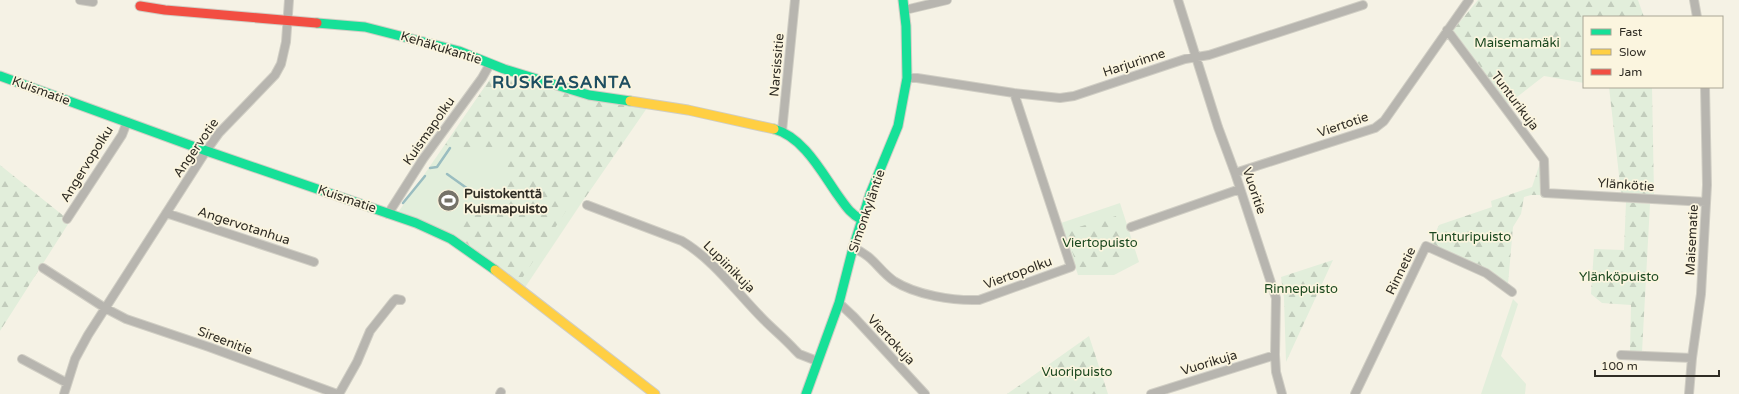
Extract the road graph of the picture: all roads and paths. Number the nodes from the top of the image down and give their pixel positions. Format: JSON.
{"nodes":[{"id":1,"x":80,"y":0,"type":"edge"},
{"id":2,"x":290,"y":0,"type":"edge"},
{"id":3,"x":795,"y":0,"type":"edge"},
{"id":4,"x":903,"y":0,"type":"edge"},
{"id":5,"x":947,"y":0,"type":"edge"},
{"id":6,"x":1178,"y":0,"type":"edge"},
{"id":7,"x":1469,"y":0,"type":"edge"},
{"id":8,"x":1694,"y":0,"type":"edge"},
{"id":9,"x":93,"y":2,"type":"dead end"},
{"id":10,"x":1363,"y":5,"type":"dead end"},
{"id":11,"x":140,"y":6,"type":"dead end"},
{"id":12,"x":905,"y":10,"type":"junction"},
{"id":13,"x":1697,"y":16,"type":"edge"},
{"id":14,"x":288,"y":19,"type":"junction"},
{"id":15,"x":1447,"y":30,"type":"junction"},
{"id":16,"x":1195,"y":58,"type":"junction"},
{"id":17,"x":490,"y":64,"type":"junction"},
{"id":18,"x":0,"y":76,"type":"edge"},
{"id":19,"x":906,"y":78,"type":"junction"},
{"id":20,"x":1705,"y":88,"type":"edge"},
{"id":21,"x":1014,"y":93,"type":"junction"},
{"id":22,"x":127,"y":122,"type":"junction"},
{"id":23,"x":782,"y":131,"type":"junction"},
{"id":24,"x":206,"y":151,"type":"junction"},
{"id":25,"x":1235,"y":174,"type":"junction"},
{"id":26,"x":1240,"y":189,"type":"junction"},
{"id":27,"x":1545,"y":193,"type":"joint"},
{"id":28,"x":1706,"y":202,"type":"junction"},
{"id":29,"x":587,"y":205,"type":"dead end"},
{"id":30,"x":166,"y":213,"type":"junction"},
{"id":31,"x":388,"y":214,"type":"junction"},
{"id":32,"x":67,"y":220,"type":"dead end"},
{"id":33,"x":862,"y":220,"type":"junction"},
{"id":34,"x":1131,"y":227,"type":"dead end"},
{"id":35,"x":853,"y":248,"type":"junction"},
{"id":36,"x":314,"y":262,"type":"dead end"},
{"id":37,"x":43,"y":268,"type":"dead end"},
{"id":38,"x":1512,"y":292,"type":"dead end"},
{"id":39,"x":401,"y":300,"type":"dead end"},
{"id":40,"x":839,"y":303,"type":"junction"},
{"id":41,"x":105,"y":308,"type":"junction"},
{"id":42,"x":1621,"y":355,"type":"dead end"},
{"id":43,"x":1275,"y":356,"type":"junction"},
{"id":44,"x":1692,"y":358,"type":"junction"},
{"id":45,"x":22,"y":359,"type":"dead end"},
{"id":46,"x":817,"y":361,"type":"junction"},
{"id":47,"x":67,"y":383,"type":"junction"},
{"id":48,"x":64,"y":394,"type":"edge"},
{"id":49,"x":338,"y":394,"type":"edge"},
{"id":50,"x":655,"y":394,"type":"edge"},
{"id":51,"x":806,"y":394,"type":"edge"},
{"id":52,"x":925,"y":394,"type":"edge"},
{"id":53,"x":1151,"y":394,"type":"edge"},
{"id":54,"x":1282,"y":394,"type":"edge"},
{"id":55,"x":1355,"y":394,"type":"edge"},
{"id":56,"x":1689,"y":394,"type":"edge"}],
"edges":[{"from":1,"to":9,"type":"street"},
{"from":2,"to":14,"type":"street","name":"Angervotie"},
{"from":3,"to":23,"type":"street","name":"Narsissitie"},
{"from":4,"to":12,"type":"street","name":"Simonkyläntie"},
{"from":5,"to":12,"type":"street"},
{"from":6,"to":16,"type":"street","name":"Vuoritie"},
{"from":7,"to":15,"type":"street","name":"Viertotie"},
{"from":8,"to":13,"type":"street"},
{"from":10,"to":16,"type":"street","name":"Harjurinne"},
{"from":11,"to":14,"type":"street","name":"Kehäkukantie"},
{"from":12,"to":19,"type":"street","name":"Simonkyläntie"},
{"from":14,"to":17,"type":"street","name":"Kehäkukantie"},
{"from":14,"to":24,"type":"street","name":"Angervotie"},
{"from":15,"to":25,"type":"street","name":"Viertotie"},
{"from":15,"to":27,"type":"street","name":"Tunturikuja"},
{"from":16,"to":21,"type":"street","name":"Harjurinne"},
{"from":16,"to":25,"type":"street","name":"Vuoritie"},
{"from":17,"to":23,"type":"street","name":"Kehäkukantie"},
{"from":17,"to":31,"type":"street","name":"Kuismapolku"},
{"from":18,"to":22,"type":"street","name":"Kuismatie"},
{"from":19,"to":21,"type":"street","name":"Harjurinne"},
{"from":19,"to":33,"type":"street","name":"Simonkyläntie"},
{"from":20,"to":28,"type":"street","name":"Maisematie"},
{"from":21,"to":35,"type":"street","name":"Viertopolku"},
{"from":22,"to":24,"type":"street","name":"Kuismatie"},
{"from":22,"to":32,"type":"street","name":"Angervopolku"},
{"from":23,"to":33,"type":"street","name":"Kehäkukantie"},
{"from":24,"to":30,"type":"street","name":"Angervotie"},
{"from":24,"to":31,"type":"street","name":"Kuismatie"},
{"from":25,"to":26,"type":"street","name":"Vuoritie"},
{"from":26,"to":34,"type":"street"},
{"from":26,"to":43,"type":"street","name":"Vuoritie"},
{"from":27,"to":28,"type":"street","name":"Ylänkötie"},
{"from":28,"to":44,"type":"street","name":"Maisematie"},
{"from":29,"to":46,"type":"street","name":"Lupiinikuja"},
{"from":30,"to":36,"type":"street","name":"Angervotanhua"},
{"from":30,"to":41,"type":"street","name":"Angervotie"},
{"from":31,"to":50,"type":"street","name":"Kuismatie"},
{"from":33,"to":35,"type":"street","name":"Simonkyläntie"},
{"from":35,"to":40,"type":"street","name":"Simonkyläntie"},
{"from":37,"to":41,"type":"street"},
{"from":38,"to":55,"type":"street","name":"Rinnetie"},
{"from":39,"to":49,"type":"street"},
{"from":40,"to":46,"type":"street","name":"Simonkyläntie"},
{"from":40,"to":52,"type":"street","name":"Viertokuja"},
{"from":41,"to":47,"type":"street","name":"Angervotie"},
{"from":41,"to":49,"type":"street","name":"Sireenitie"},
{"from":42,"to":44,"type":"street"},
{"from":43,"to":53,"type":"street","name":"Vuorikuja"},
{"from":43,"to":54,"type":"street","name":"Vuoritie"},
{"from":44,"to":56,"type":"street","name":"Maisematie"},
{"from":45,"to":47,"type":"street"},
{"from":46,"to":51,"type":"street","name":"Simonkyläntie"},
{"from":47,"to":48,"type":"street","name":"Angervotie"}]}
